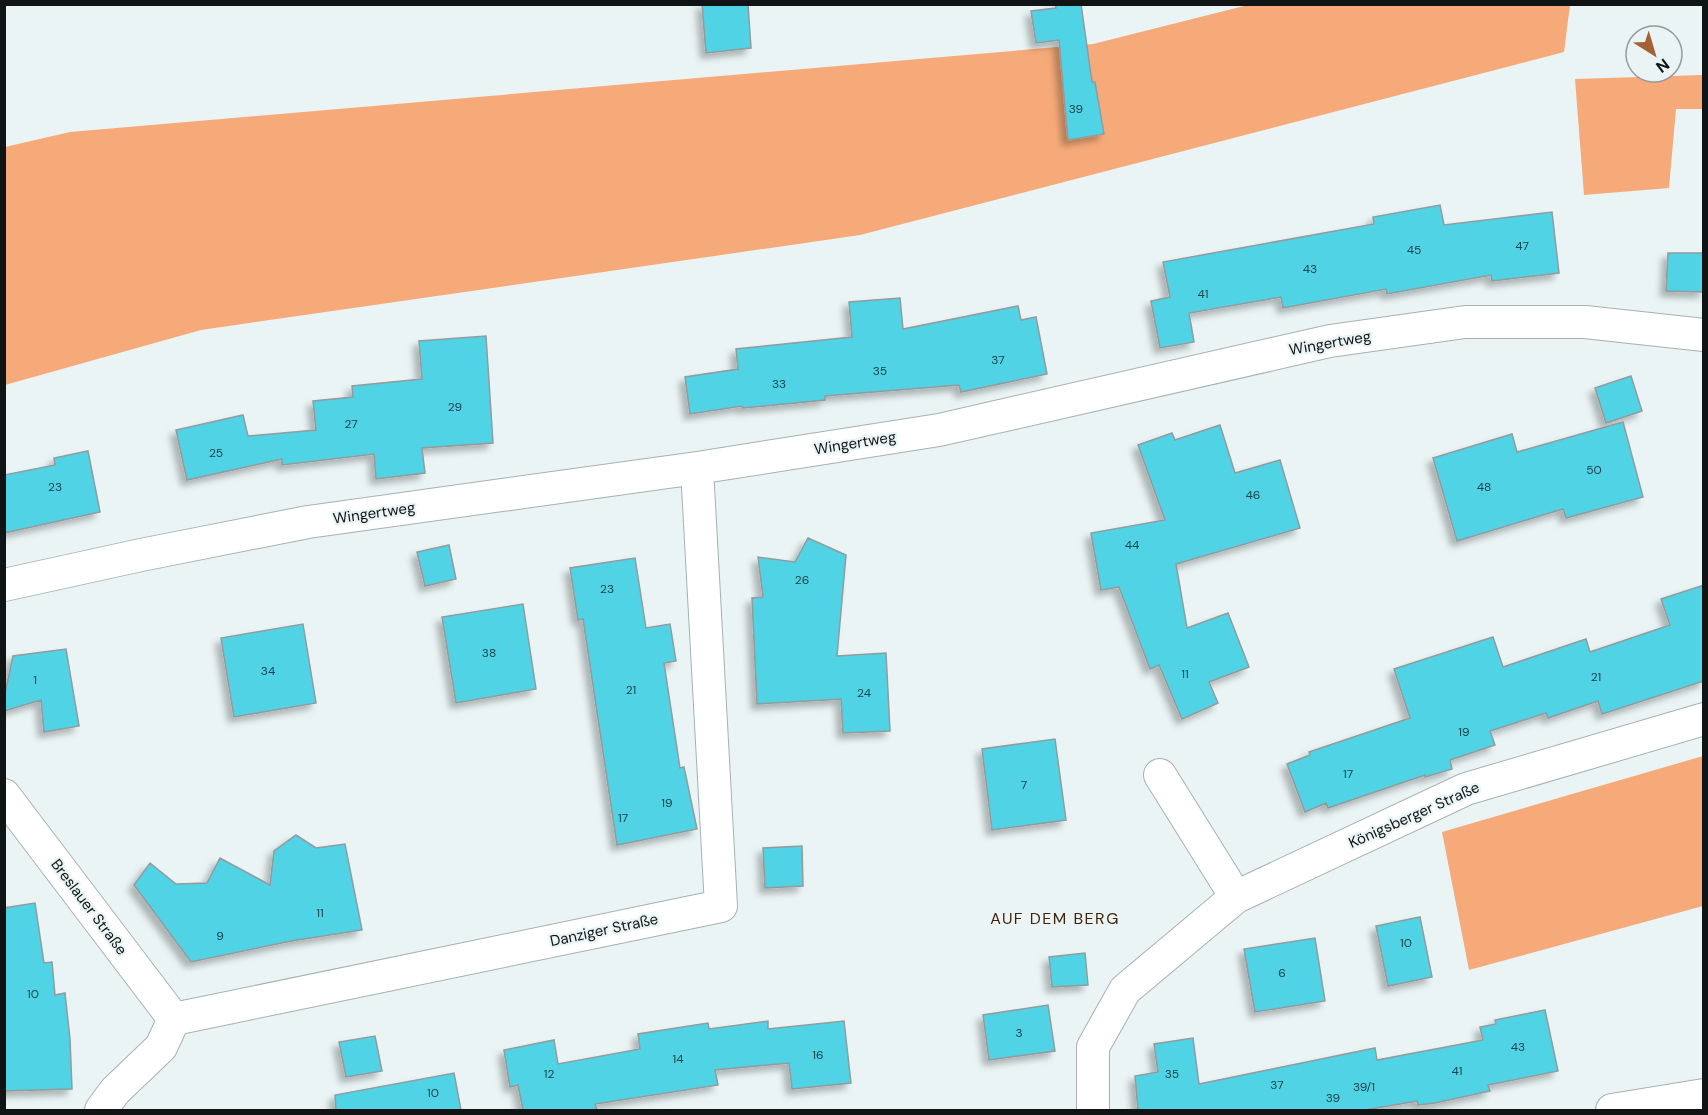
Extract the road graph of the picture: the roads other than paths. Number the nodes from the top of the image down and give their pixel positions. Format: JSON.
{"nodes":[{"id":1,"x":1704,"y":335,"type":"edge"},
{"id":2,"x":697,"y":468,"type":"junction"},
{"id":3,"x":4,"y":585,"type":"edge"},
{"id":4,"x":1704,"y":719,"type":"edge"},
{"id":5,"x":1160,"y":776,"type":"dead end"},
{"id":6,"x":4,"y":795,"type":"edge"},
{"id":7,"x":1236,"y":897,"type":"junction"},
{"id":8,"x":174,"y":1019,"type":"junction"},
{"id":9,"x":1704,"y":1095,"type":"edge"},
{"id":10,"x":101,"y":1110,"type":"edge"},
{"id":11,"x":1092,"y":1110,"type":"edge"},
{"id":12,"x":1612,"y":1110,"type":"edge"}],
"edges":[{"from":1,"to":2,"type":"street","name":"Wingertweg"},
{"from":2,"to":3,"type":"street","name":"Wingertweg"},
{"from":2,"to":8,"type":"street","name":"Danziger Straße"},
{"from":4,"to":7,"type":"street","name":"Königsberger Straße"},
{"from":5,"to":7,"type":"street"},
{"from":6,"to":8,"type":"street","name":"Breslauer Straße"},
{"from":7,"to":11,"type":"street","name":"Königsberger Straße"},
{"from":8,"to":10,"type":"street"},
{"from":9,"to":12,"type":"street"}]}
